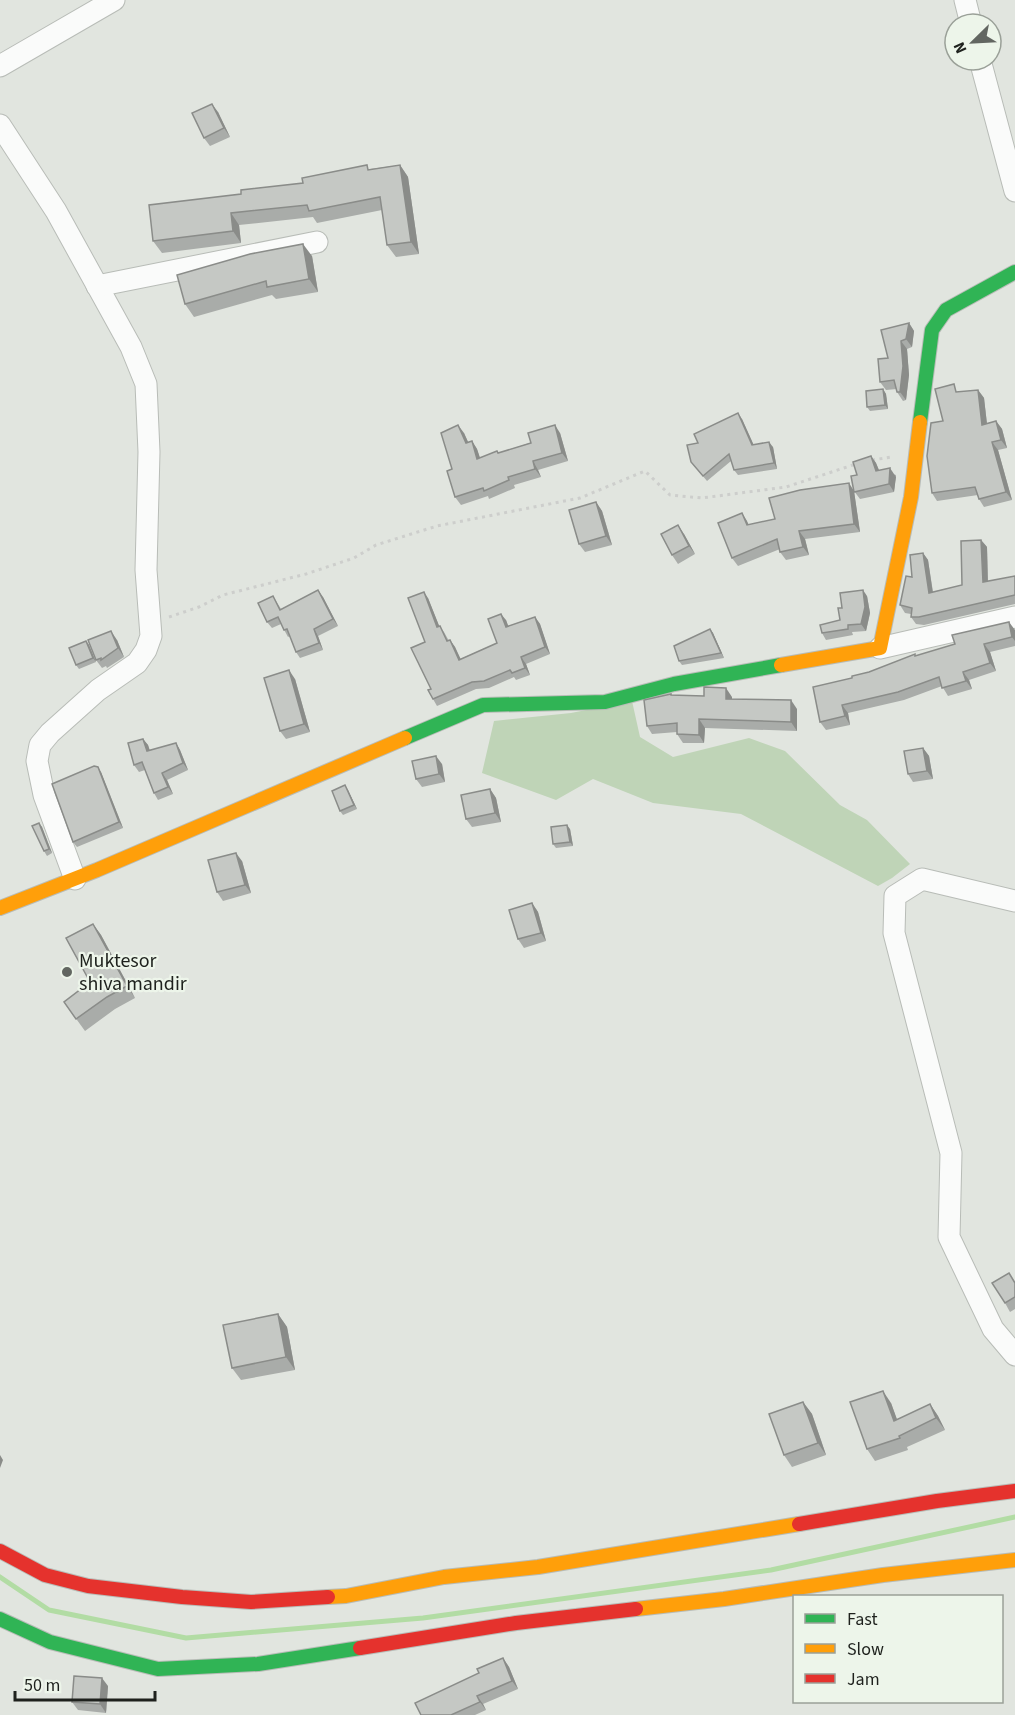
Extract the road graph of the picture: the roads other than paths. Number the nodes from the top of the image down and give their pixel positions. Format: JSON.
{"nodes":[{"id":1,"x":114,"y":0,"type":"edge"},
{"id":2,"x":0,"y":66,"type":"edge"},
{"id":3,"x":983,"y":72,"type":"edge"},
{"id":4,"x":0,"y":124,"type":"edge"},
{"id":5,"x":1015,"y":191,"type":"edge"},
{"id":6,"x":317,"y":242,"type":"dead end"},
{"id":7,"x":1015,"y":272,"type":"edge"},
{"id":8,"x":97,"y":286,"type":"junction"},
{"id":9,"x":1015,"y":617,"type":"edge"},
{"id":10,"x":880,"y":648,"type":"junction"},
{"id":11,"x":75,"y":879,"type":"junction"},
{"id":12,"x":1015,"y":901,"type":"edge"},
{"id":13,"x":0,"y":908,"type":"edge"},
{"id":14,"x":1015,"y":1355,"type":"edge"},
{"id":15,"x":1015,"y":1491,"type":"edge"},
{"id":16,"x":0,"y":1551,"type":"edge"},
{"id":17,"x":1015,"y":1560,"type":"edge"},
{"id":18,"x":0,"y":1619,"type":"edge"}],
"edges":[{"from":1,"to":2,"type":"street"},
{"from":3,"to":5,"type":"street"},
{"from":4,"to":8,"type":"street"},
{"from":6,"to":8,"type":"street"},
{"from":7,"to":10,"type":"main road"},
{"from":8,"to":11,"type":"street"},
{"from":9,"to":10,"type":"street"},
{"from":10,"to":11,"type":"main road"},
{"from":11,"to":13,"type":"main road"},
{"from":12,"to":14,"type":"street"},
{"from":15,"to":16,"type":"main road"},
{"from":17,"to":18,"type":"main road"}]}
